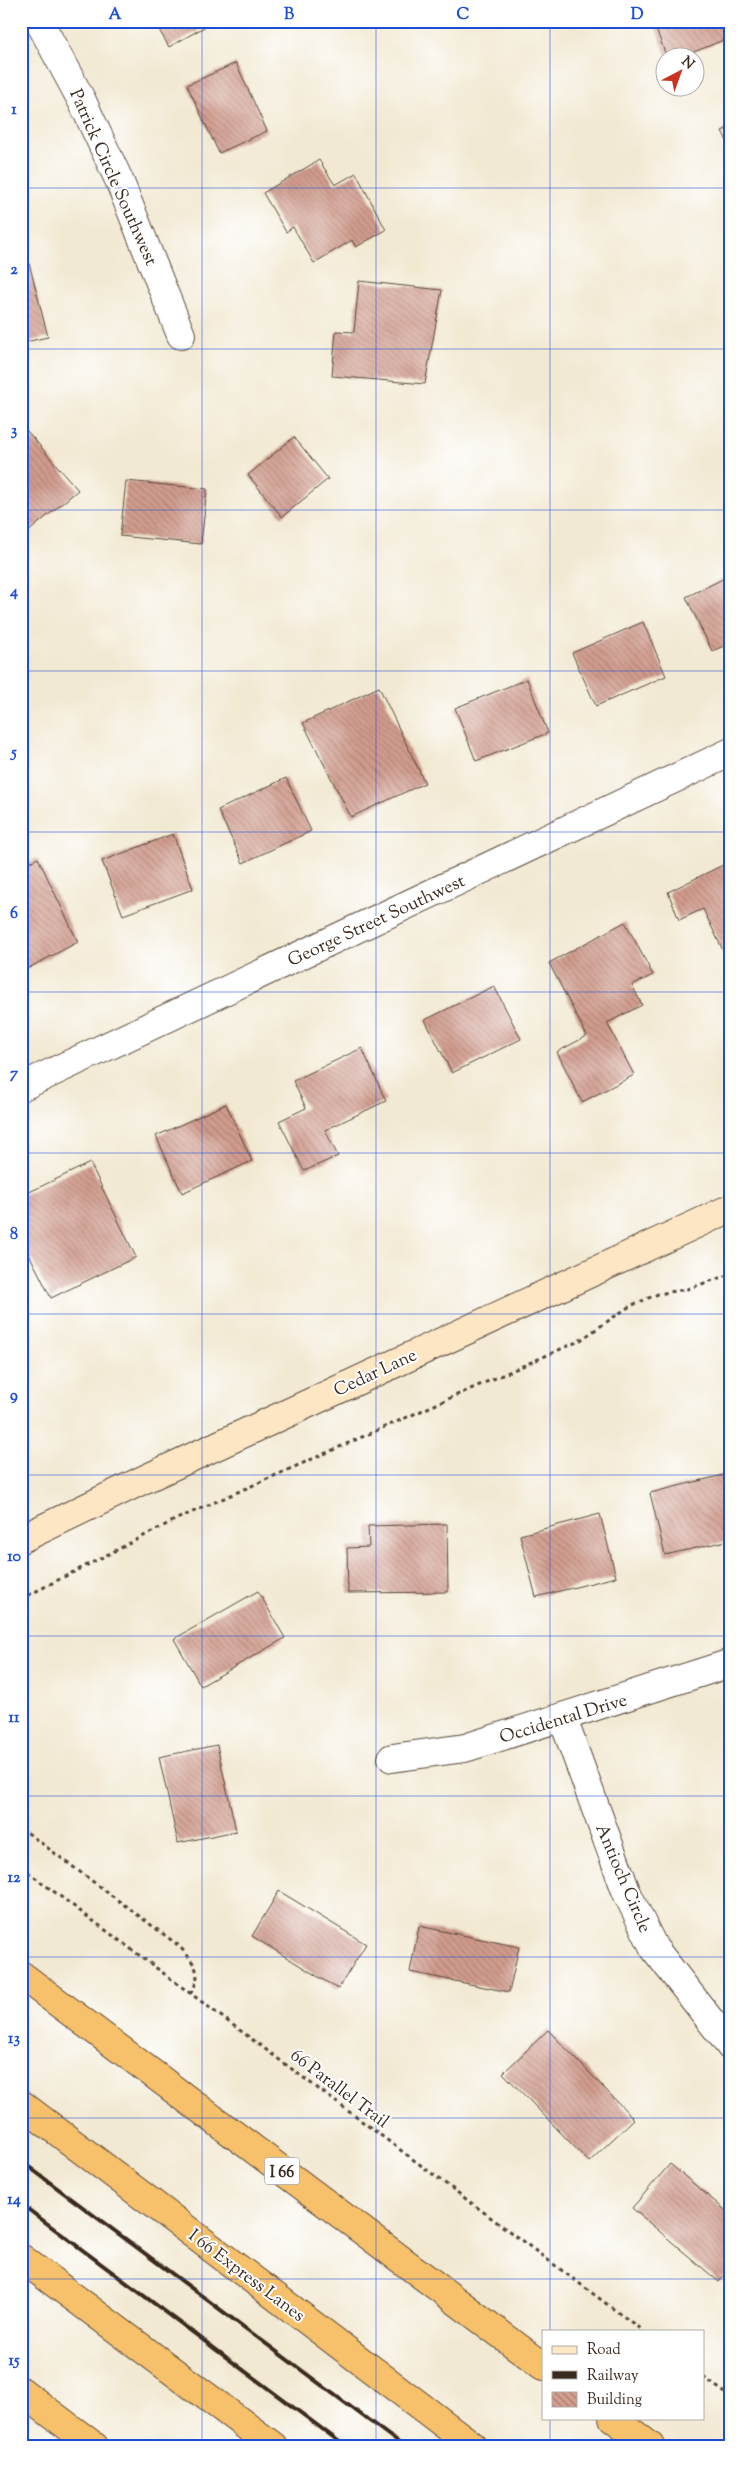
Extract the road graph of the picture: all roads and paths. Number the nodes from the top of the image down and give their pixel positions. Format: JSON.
{"nodes":[{"id":1,"x":39,"y":21,"type":"edge"},
{"id":2,"x":181,"y":335,"type":"dead end"},
{"id":3,"x":731,"y":752,"type":"edge"},
{"id":4,"x":21,"y":1087,"type":"edge"},
{"id":5,"x":731,"y":1208,"type":"edge"},
{"id":6,"x":731,"y":1274,"type":"edge"},
{"id":7,"x":21,"y":1539,"type":"edge"},
{"id":8,"x":21,"y":1599,"type":"edge"},
{"id":9,"x":731,"y":1664,"type":"edge"},
{"id":10,"x":562,"y":1718,"type":"junction"},
{"id":11,"x":392,"y":1758,"type":"dead end"},
{"id":12,"x":21,"y":1828,"type":"edge"},
{"id":13,"x":21,"y":1867,"type":"edge"},
{"id":14,"x":21,"y":1975,"type":"edge"},
{"id":15,"x":190,"y":1994,"type":"junction"},
{"id":16,"x":731,"y":2047,"type":"edge"},
{"id":17,"x":21,"y":2104,"type":"edge"},
{"id":18,"x":21,"y":2258,"type":"edge"},
{"id":19,"x":642,"y":2330,"type":"edge"},
{"id":20,"x":542,"y":2365,"type":"edge"},
{"id":21,"x":704,"y":2377,"type":"edge"},
{"id":22,"x":21,"y":2392,"type":"edge"},
{"id":23,"x":731,"y":2397,"type":"edge"},
{"id":24,"x":616,"y":2420,"type":"edge"},
{"id":25,"x":94,"y":2446,"type":"edge"},
{"id":26,"x":273,"y":2446,"type":"edge"},
{"id":27,"x":473,"y":2446,"type":"edge"},
{"id":28,"x":650,"y":2446,"type":"edge"}],
"edges":[{"from":1,"to":2,"type":"street","name":"Patrick Circle Southwest"},
{"from":3,"to":4,"type":"street","name":"George Street Southwest"},
{"from":5,"to":7,"type":"main road","name":"Cedar Lane"},
{"from":6,"to":8,"type":"path"},
{"from":9,"to":10,"type":"street","name":"Occidental Drive"},
{"from":10,"to":11,"type":"street","name":"Occidental Drive"},
{"from":10,"to":16,"type":"street","name":"Antioch Circle"},
{"from":12,"to":15,"type":"path"},
{"from":13,"to":15,"type":"path","name":"66 Parallel Trail"},
{"from":14,"to":20,"type":"highway","number":"I 66"},
{"from":15,"to":19,"type":"path","name":"66 Parallel Trail"},
{"from":17,"to":27,"type":"highway","name":"I 66 Express Lanes"},
{"from":18,"to":26,"type":"highway"},
{"from":21,"to":23,"type":"path"},
{"from":22,"to":25,"type":"highway"},
{"from":24,"to":28,"type":"highway"}]}
